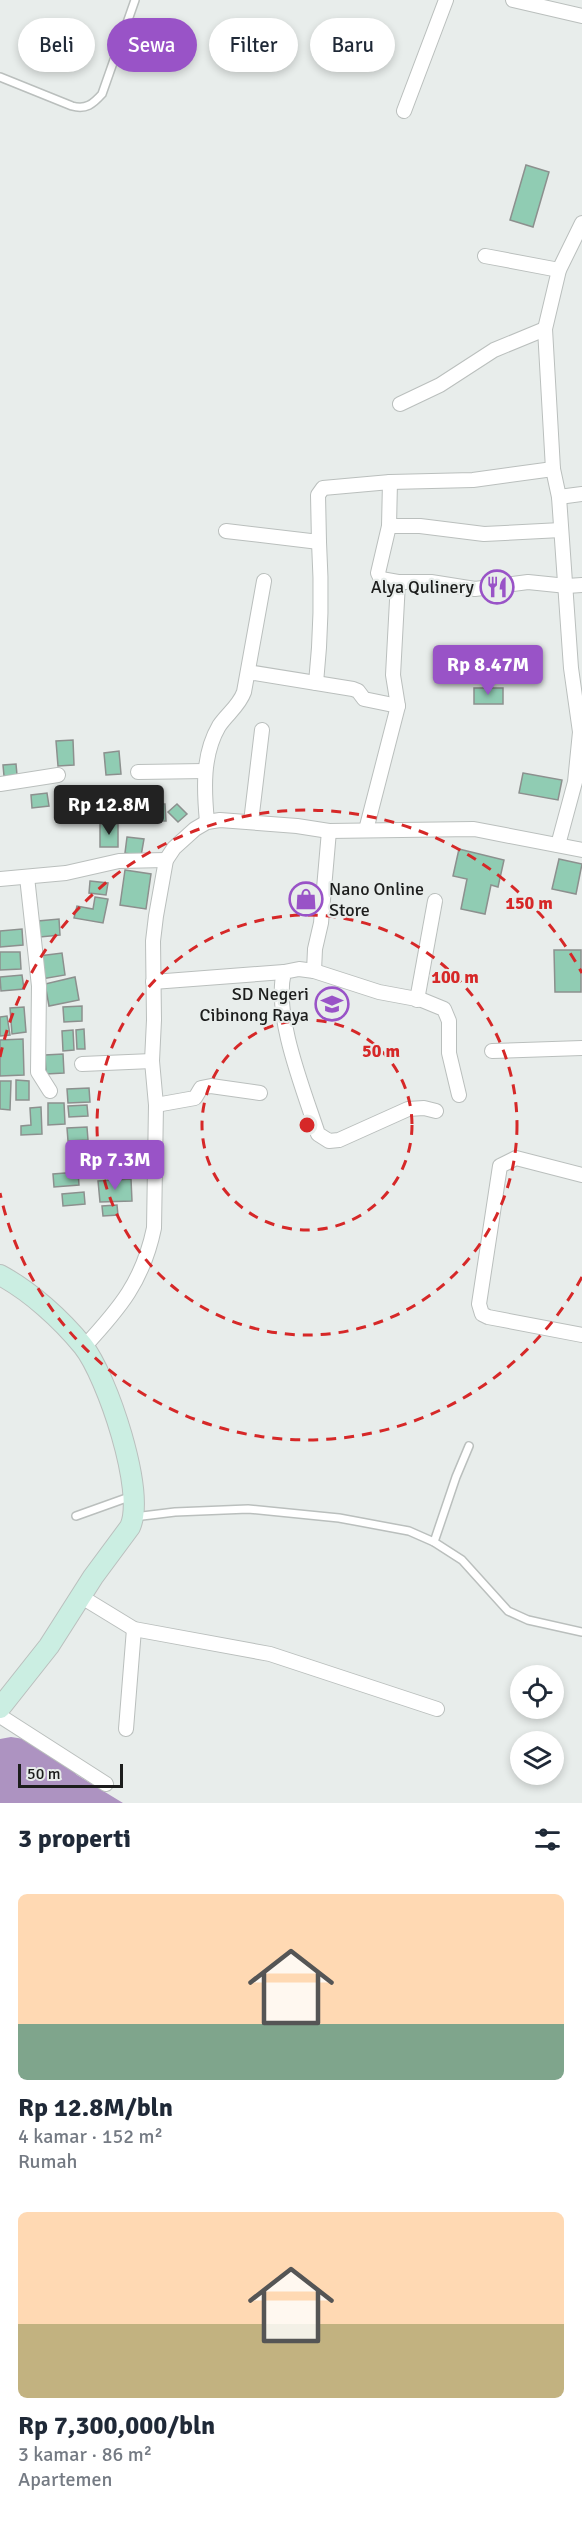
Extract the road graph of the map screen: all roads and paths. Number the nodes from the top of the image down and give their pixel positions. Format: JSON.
{"nodes":[{"id":1,"x":135,"y":0,"type":"edge"},
{"id":2,"x":446,"y":0,"type":"edge"},
{"id":3,"x":513,"y":0,"type":"edge"},
{"id":4,"x":582,"y":16,"type":"edge"},
{"id":5,"x":0,"y":77,"type":"edge"},
{"id":6,"x":404,"y":111,"type":"dead end"},
{"id":7,"x":582,"y":223,"type":"edge"},
{"id":8,"x":485,"y":256,"type":"dead end"},
{"id":9,"x":559,"y":270,"type":"junction"},
{"id":10,"x":545,"y":330,"type":"junction"},
{"id":11,"x":400,"y":404,"type":"dead end"},
{"id":12,"x":553,"y":469,"type":"junction"},
{"id":13,"x":390,"y":482,"type":"junction"},
{"id":14,"x":582,"y":494,"type":"edge"},
{"id":15,"x":559,"y":497,"type":"junction"},
{"id":16,"x":389,"y":526,"type":"junction"},
{"id":17,"x":561,"y":530,"type":"junction"},
{"id":18,"x":226,"y":531,"type":"dead end"},
{"id":19,"x":319,"y":542,"type":"junction"},
{"id":20,"x":264,"y":581,"type":"dead end"},
{"id":21,"x":398,"y":582,"type":"junction"},
{"id":22,"x":582,"y":585,"type":"edge"},
{"id":23,"x":567,"y":586,"type":"junction"},
{"id":24,"x":248,"y":672,"type":"junction"},
{"id":25,"x":316,"y":683,"type":"junction"},
{"id":26,"x":398,"y":706,"type":"junction"},
{"id":27,"x":262,"y":730,"type":"dead end"},
{"id":28,"x":205,"y":771,"type":"junction"},
{"id":29,"x":138,"y":772,"type":"dead end"},
{"id":30,"x":58,"y":774,"type":"dead end"},
{"id":31,"x":0,"y":784,"type":"edge"},
{"id":32,"x":207,"y":822,"type":"junction"},
{"id":33,"x":250,"y":822,"type":"junction"},
{"id":34,"x":366,"y":830,"type":"junction"},
{"id":35,"x":329,"y":831,"type":"junction"},
{"id":36,"x":558,"y":844,"type":"junction"},
{"id":37,"x":582,"y":850,"type":"edge"},
{"id":38,"x":166,"y":860,"type":"junction"},
{"id":39,"x":27,"y":877,"type":"junction"},
{"id":40,"x":0,"y":879,"type":"edge"},
{"id":41,"x":435,"y":901,"type":"dead end"},
{"id":42,"x":314,"y":971,"type":"junction"},
{"id":43,"x":284,"y":972,"type":"junction"},
{"id":44,"x":153,"y":982,"type":"junction"},
{"id":45,"x":417,"y":1000,"type":"junction"},
{"id":46,"x":582,"y":1048,"type":"edge"},
{"id":47,"x":492,"y":1051,"type":"dead end"},
{"id":48,"x":152,"y":1061,"type":"junction"},
{"id":49,"x":82,"y":1064,"type":"dead end"},
{"id":50,"x":50,"y":1091,"type":"dead end"},
{"id":51,"x":260,"y":1093,"type":"dead end"},
{"id":52,"x":459,"y":1095,"type":"dead end"},
{"id":53,"x":156,"y":1105,"type":"junction"},
{"id":54,"x":436,"y":1111,"type":"dead end"},
{"id":55,"x":582,"y":1175,"type":"edge"},
{"id":56,"x":0,"y":1275,"type":"edge"},
{"id":57,"x":582,"y":1335,"type":"edge"},
{"id":58,"x":84,"y":1347,"type":"junction"},
{"id":59,"x":468,"y":1446,"type":"dead end"},
{"id":60,"x":134,"y":1496,"type":"junction"},
{"id":61,"x":76,"y":1516,"type":"dead end"},
{"id":62,"x":129,"y":1527,"type":"junction"},
{"id":63,"x":434,"y":1542,"type":"junction"},
{"id":64,"x":80,"y":1596,"type":"junction"},
{"id":65,"x":134,"y":1629,"type":"junction"},
{"id":66,"x":582,"y":1632,"type":"edge"},
{"id":67,"x":0,"y":1708,"type":"edge"},
{"id":68,"x":437,"y":1709,"type":"dead end"},
{"id":69,"x":0,"y":1716,"type":"edge"},
{"id":70,"x":126,"y":1729,"type":"dead end"},
{"id":71,"x":106,"y":1784,"type":"dead end"}],
"edges":[{"from":1,"to":5,"type":"lane"},
{"from":2,"to":6,"type":"street"},
{"from":3,"to":4,"type":"street"},
{"from":7,"to":9,"type":"street"},
{"from":8,"to":9,"type":"street"},
{"from":9,"to":10,"type":"street"},
{"from":10,"to":11,"type":"street"},
{"from":10,"to":12,"type":"street"},
{"from":12,"to":13,"type":"street"},
{"from":12,"to":15,"type":"street"},
{"from":13,"to":16,"type":"street"},
{"from":13,"to":19,"type":"street"},
{"from":14,"to":15,"type":"street"},
{"from":15,"to":17,"type":"street"},
{"from":16,"to":17,"type":"street"},
{"from":16,"to":21,"type":"street"},
{"from":17,"to":23,"type":"street"},
{"from":18,"to":19,"type":"street"},
{"from":19,"to":25,"type":"street"},
{"from":20,"to":24,"type":"street"},
{"from":21,"to":23,"type":"street"},
{"from":21,"to":26,"type":"street"},
{"from":22,"to":23,"type":"street"},
{"from":23,"to":36,"type":"street"},
{"from":24,"to":25,"type":"street"},
{"from":24,"to":28,"type":"street"},
{"from":25,"to":26,"type":"street"},
{"from":26,"to":34,"type":"street"},
{"from":27,"to":33,"type":"street"},
{"from":28,"to":29,"type":"street"},
{"from":28,"to":32,"type":"street"},
{"from":30,"to":31,"type":"street"},
{"from":32,"to":33,"type":"street"},
{"from":32,"to":38,"type":"street"},
{"from":33,"to":35,"type":"street"},
{"from":34,"to":35,"type":"street"},
{"from":34,"to":36,"type":"street"},
{"from":35,"to":42,"type":"street"},
{"from":36,"to":37,"type":"street"},
{"from":38,"to":39,"type":"street"},
{"from":38,"to":44,"type":"street"},
{"from":39,"to":40,"type":"street"},
{"from":39,"to":50,"type":"street"},
{"from":41,"to":45,"type":"street"},
{"from":42,"to":43,"type":"street"},
{"from":42,"to":45,"type":"street"},
{"from":43,"to":44,"type":"street"},
{"from":43,"to":54,"type":"street"},
{"from":44,"to":48,"type":"street"},
{"from":45,"to":52,"type":"street"},
{"from":46,"to":47,"type":"street"},
{"from":48,"to":49,"type":"street"},
{"from":48,"to":53,"type":"street"},
{"from":51,"to":53,"type":"street"},
{"from":53,"to":58,"type":"street"},
{"from":55,"to":57,"type":"street"},
{"from":56,"to":58,"type":"street"},
{"from":58,"to":60,"type":"street"},
{"from":59,"to":63,"type":"lane"},
{"from":60,"to":61,"type":"lane"},
{"from":60,"to":62,"type":"street"},
{"from":62,"to":63,"type":"lane"},
{"from":62,"to":64,"type":"street"},
{"from":63,"to":66,"type":"lane"},
{"from":64,"to":65,"type":"street"},
{"from":64,"to":67,"type":"street"},
{"from":65,"to":68,"type":"street"},
{"from":65,"to":70,"type":"street"},
{"from":69,"to":71,"type":"street"}]}
